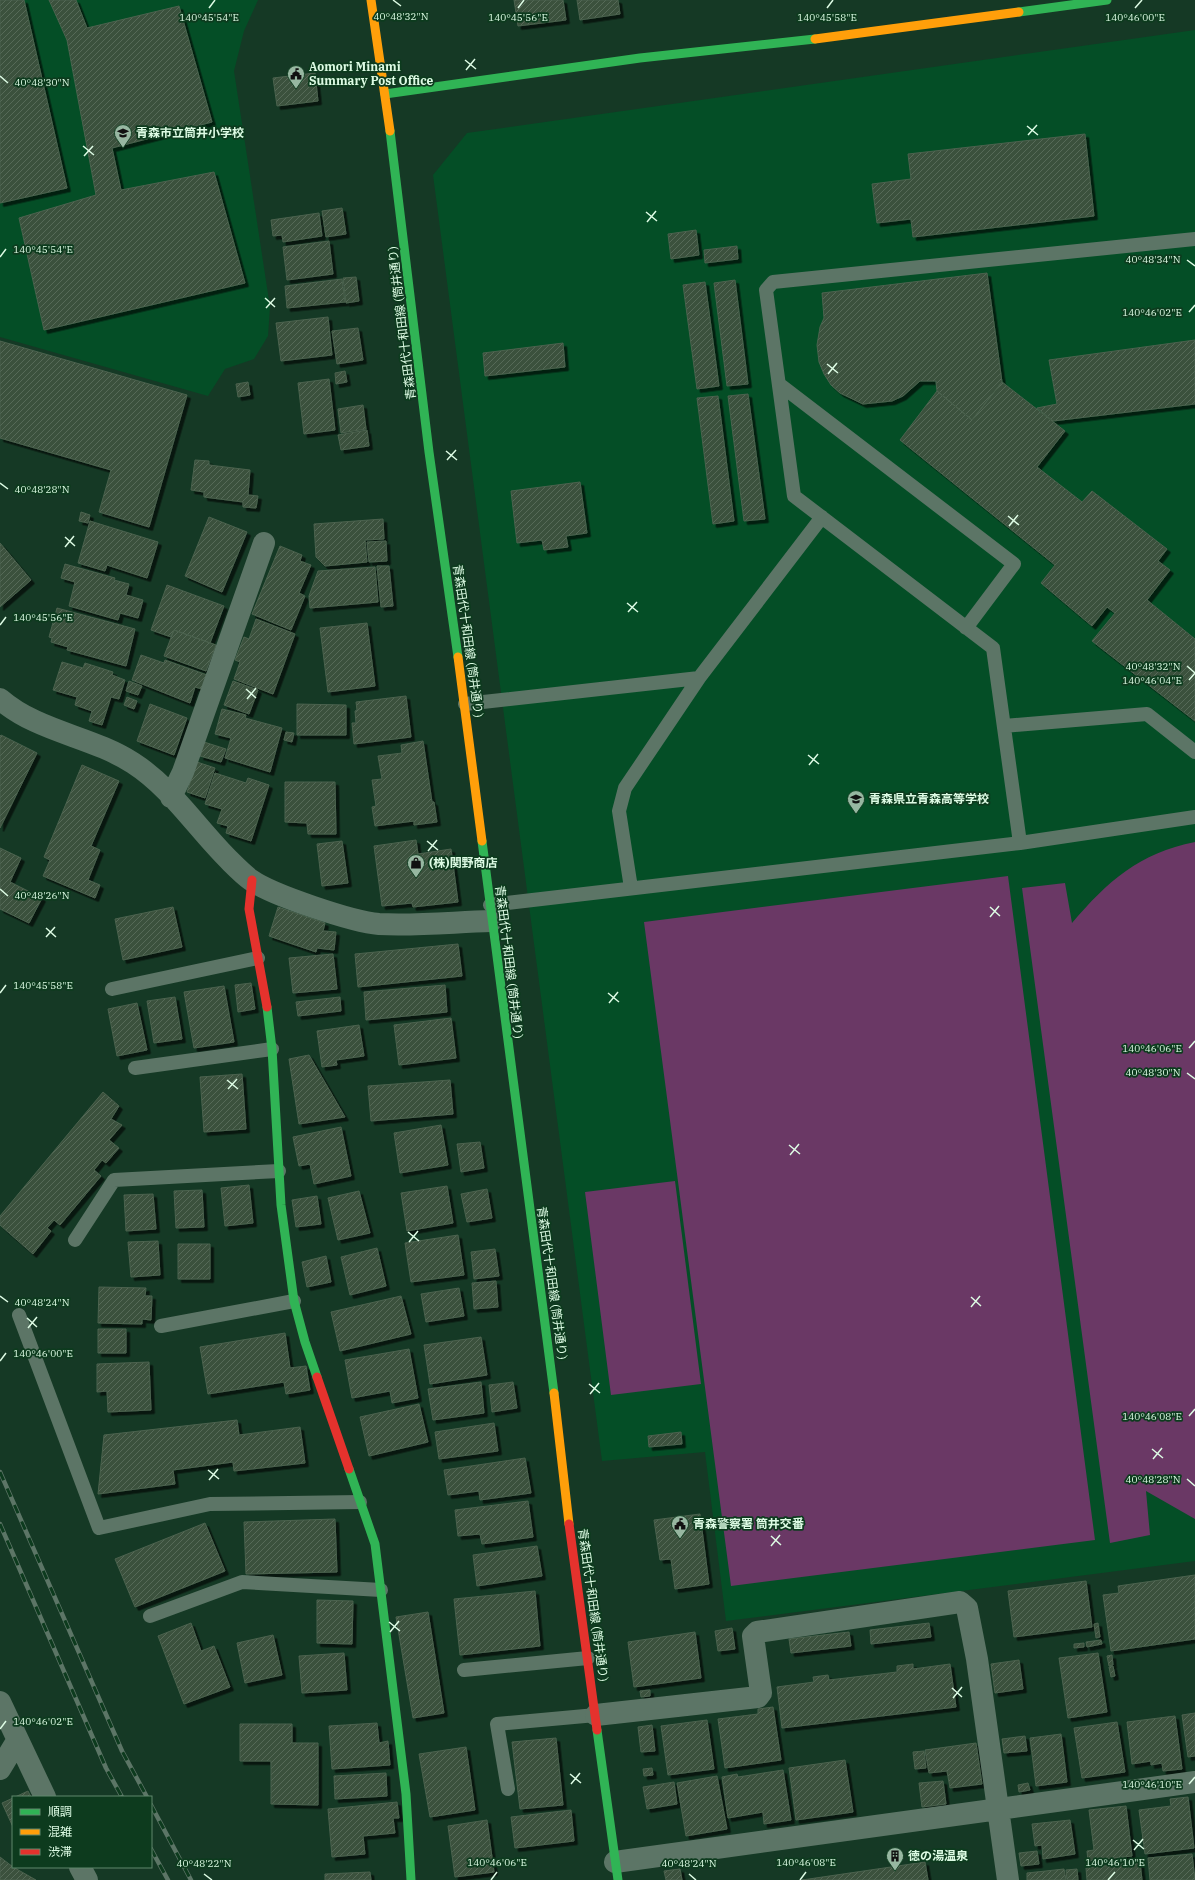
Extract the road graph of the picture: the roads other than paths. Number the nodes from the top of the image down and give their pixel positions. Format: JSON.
{"nodes":[{"id":1,"x":371,"y":0,"type":"edge"},
{"id":2,"x":1107,"y":0,"type":"edge"},
{"id":3,"x":385,"y":94,"type":"junction"},
{"id":4,"x":1195,"y":239,"type":"edge"},
{"id":5,"x":779,"y":384,"type":"junction"},
{"id":6,"x":822,"y":517,"type":"junction"},
{"id":7,"x":264,"y":543,"type":"dead end"},
{"id":8,"x":966,"y":628,"type":"junction"},
{"id":9,"x":699,"y":678,"type":"junction"},
{"id":10,"x":0,"y":699,"type":"edge"},
{"id":11,"x":465,"y":704,"type":"junction"},
{"id":12,"x":1004,"y":726,"type":"junction"},
{"id":13,"x":1195,"y":752,"type":"edge"},
{"id":14,"x":171,"y":797,"type":"junction"},
{"id":15,"x":1195,"y":817,"type":"edge"},
{"id":16,"x":1020,"y":843,"type":"junction"},
{"id":17,"x":252,"y":880,"type":"junction"},
{"id":18,"x":631,"y":888,"type":"junction"},
{"id":19,"x":490,"y":913,"type":"junction"},
{"id":20,"x":258,"y":958,"type":"junction"},
{"id":21,"x":112,"y":990,"type":"dead end"},
{"id":22,"x":272,"y":1049,"type":"junction"},
{"id":23,"x":135,"y":1068,"type":"dead end"},
{"id":24,"x":279,"y":1171,"type":"junction"},
{"id":25,"x":75,"y":1240,"type":"dead end"},
{"id":26,"x":294,"y":1301,"type":"junction"},
{"id":27,"x":19,"y":1315,"type":"dead end"},
{"id":28,"x":161,"y":1326,"type":"dead end"},
{"id":29,"x":360,"y":1502,"type":"junction"},
{"id":30,"x":381,"y":1590,"type":"junction"},
{"id":31,"x":150,"y":1616,"type":"dead end"},
{"id":32,"x":588,"y":1658,"type":"junction"},
{"id":33,"x":464,"y":1670,"type":"dead end"},
{"id":34,"x":0,"y":1702,"type":"edge"},
{"id":35,"x":596,"y":1715,"type":"junction"},
{"id":36,"x":17,"y":1741,"type":"junction"},
{"id":37,"x":0,"y":1769,"type":"edge"},
{"id":38,"x":1195,"y":1782,"type":"edge"},
{"id":39,"x":508,"y":1789,"type":"dead end"},
{"id":40,"x":44,"y":1796,"type":"edge"},
{"id":41,"x":998,"y":1810,"type":"junction"},
{"id":42,"x":81,"y":1868,"type":"edge"},
{"id":43,"x":616,"y":1871,"type":"edge"},
{"id":44,"x":87,"y":1880,"type":"edge"},
{"id":45,"x":411,"y":1880,"type":"edge"},
{"id":46,"x":1008,"y":1880,"type":"edge"}],
"edges":[{"from":1,"to":3,"type":"main road","name":"青森田代十和田線 (筒井通り)"},
{"from":2,"to":3,"type":"main road"},
{"from":3,"to":11,"type":"main road","name":"青森田代十和田線 (筒井通り)"},
{"from":4,"to":5,"type":"lane"},
{"from":5,"to":6,"type":"lane"},
{"from":5,"to":8,"type":"lane"},
{"from":6,"to":8,"type":"lane"},
{"from":6,"to":9,"type":"lane"},
{"from":7,"to":14,"type":"street"},
{"from":8,"to":12,"type":"lane"},
{"from":9,"to":11,"type":"lane"},
{"from":9,"to":18,"type":"lane"},
{"from":10,"to":14,"type":"street"},
{"from":11,"to":19,"type":"main road","name":"青森田代十和田線 (筒井通り)"},
{"from":12,"to":13,"type":"lane"},
{"from":12,"to":16,"type":"lane"},
{"from":14,"to":17,"type":"street"},
{"from":15,"to":16,"type":"lane"},
{"from":16,"to":18,"type":"lane"},
{"from":17,"to":19,"type":"street"},
{"from":17,"to":20,"type":"main road"},
{"from":18,"to":19,"type":"lane"},
{"from":19,"to":32,"type":"main road","name":"青森田代十和田線 (筒井通り)"},
{"from":20,"to":21,"type":"lane"},
{"from":20,"to":22,"type":"main road"},
{"from":22,"to":23,"type":"lane"},
{"from":22,"to":24,"type":"main road"},
{"from":24,"to":25,"type":"lane"},
{"from":24,"to":26,"type":"main road"},
{"from":26,"to":28,"type":"lane"},
{"from":26,"to":29,"type":"main road"},
{"from":27,"to":29,"type":"lane"},
{"from":29,"to":30,"type":"main road"},
{"from":30,"to":31,"type":"lane"},
{"from":30,"to":45,"type":"main road"},
{"from":32,"to":33,"type":"lane"},
{"from":32,"to":35,"type":"main road","name":"青森田代十和田線 (筒井通り)"},
{"from":34,"to":36,"type":"street"},
{"from":35,"to":39,"type":"lane"},
{"from":35,"to":41,"type":"street"},
{"from":35,"to":43,"type":"main road","name":"青森田代十和田線 (筒井通り)"},
{"from":36,"to":37,"type":"street"},
{"from":36,"to":40,"type":"street"},
{"from":38,"to":41,"type":"street"},
{"from":41,"to":43,"type":"street"},
{"from":41,"to":46,"type":"street"},
{"from":42,"to":44,"type":"street"}]}
